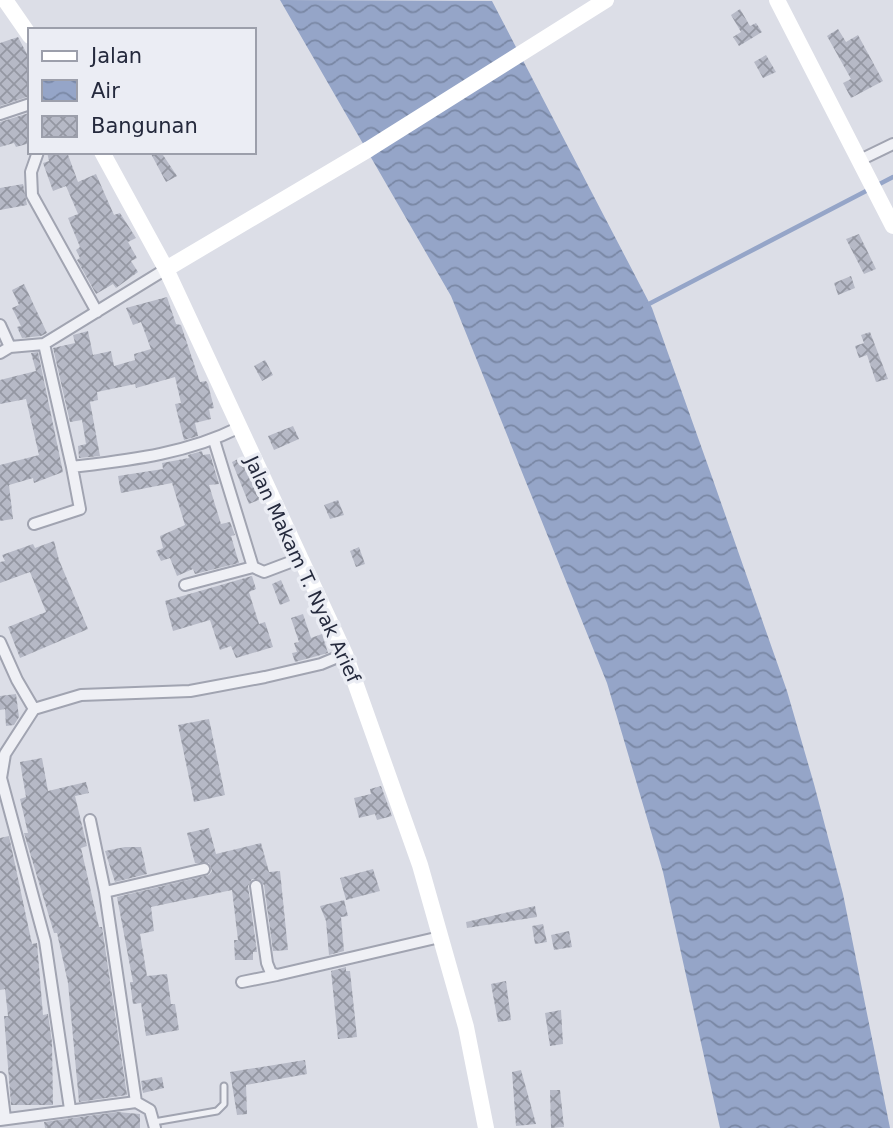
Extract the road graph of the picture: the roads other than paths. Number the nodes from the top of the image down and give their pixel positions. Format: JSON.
{"nodes":[{"id":1,"x":5,"y":0,"type":"edge"},
{"id":2,"x":606,"y":0,"type":"edge"},
{"id":3,"x":777,"y":0,"type":"edge"},
{"id":4,"x":28,"y":33,"type":"edge"},
{"id":5,"x":28,"y":106,"type":"edge"},
{"id":6,"x":0,"y":114,"type":"edge"},
{"id":7,"x":893,"y":144,"type":"edge"},
{"id":8,"x":37,"y":154,"type":"edge"},
{"id":9,"x":103,"y":154,"type":"edge"},
{"id":10,"x":863,"y":165,"type":"junction"},
{"id":11,"x":890,"y":219,"type":"edge"},
{"id":12,"x":166,"y":269,"type":"junction"},
{"id":13,"x":97,"y":312,"type":"junction"},
{"id":14,"x":0,"y":325,"type":"edge"},
{"id":15,"x":44,"y":344,"type":"junction"},
{"id":16,"x":5,"y":350,"type":"edge"},
{"id":17,"x":238,"y":428,"type":"junction"},
{"id":18,"x":214,"y":440,"type":"junction"},
{"id":19,"x":72,"y":467,"type":"junction"},
{"id":20,"x":34,"y":524,"type":"dead end"},
{"id":21,"x":301,"y":558,"type":"junction"},
{"id":22,"x":253,"y":567,"type":"junction"},
{"id":23,"x":185,"y":585,"type":"dead end"},
{"id":24,"x":0,"y":642,"type":"edge"},
{"id":25,"x":345,"y":654,"type":"junction"},
{"id":26,"x":34,"y":709,"type":"junction"},
{"id":27,"x":1,"y":778,"type":"edge"},
{"id":28,"x":90,"y":820,"type":"dead end"},
{"id":29,"x":204,"y":869,"type":"dead end"},
{"id":30,"x":256,"y":886,"type":"dead end"},
{"id":31,"x":105,"y":892,"type":"junction"},
{"id":32,"x":440,"y":937,"type":"junction"},
{"id":33,"x":277,"y":975,"type":"junction"},
{"id":34,"x":242,"y":982,"type":"dead end"},
{"id":35,"x":0,"y":1078,"type":"edge"},
{"id":36,"x":224,"y":1086,"type":"dead end"},
{"id":37,"x":136,"y":1102,"type":"junction"},
{"id":38,"x":70,"y":1109,"type":"junction"},
{"id":39,"x":2,"y":1119,"type":"edge"},
{"id":40,"x":154,"y":1125,"type":"edge"},
{"id":41,"x":486,"y":1128,"type":"edge"}],
"edges":[{"from":1,"to":4,"type":"street"},
{"from":2,"to":12,"type":"street"},
{"from":3,"to":10,"type":"street"},
{"from":5,"to":6,"type":"street"},
{"from":7,"to":10,"type":"street"},
{"from":8,"to":13,"type":"street"},
{"from":9,"to":12,"type":"street","name":"Jalan Makam T. Nyak Arief"},
{"from":10,"to":11,"type":"street"},
{"from":12,"to":13,"type":"street"},
{"from":12,"to":17,"type":"street","name":"Jalan Makam T. Nyak Arief"},
{"from":13,"to":15,"type":"street"},
{"from":14,"to":16,"type":"street"},
{"from":15,"to":16,"type":"street"},
{"from":15,"to":19,"type":"street"},
{"from":17,"to":18,"type":"street"},
{"from":17,"to":21,"type":"street","name":"Jalan Makam T. Nyak Arief"},
{"from":18,"to":19,"type":"street"},
{"from":18,"to":22,"type":"street"},
{"from":19,"to":20,"type":"street"},
{"from":21,"to":22,"type":"street"},
{"from":21,"to":25,"type":"street","name":"Jalan Makam T. Nyak Arief"},
{"from":22,"to":23,"type":"street"},
{"from":24,"to":26,"type":"street"},
{"from":25,"to":26,"type":"street"},
{"from":25,"to":32,"type":"street","name":"Jalan Makam T. Nyak Arief"},
{"from":26,"to":27,"type":"street"},
{"from":27,"to":38,"type":"street"},
{"from":28,"to":31,"type":"street"},
{"from":29,"to":31,"type":"street"},
{"from":30,"to":33,"type":"street"},
{"from":31,"to":37,"type":"street"},
{"from":32,"to":33,"type":"street"},
{"from":32,"to":41,"type":"street","name":"Jalan Makam T. Nyak Arief"},
{"from":33,"to":34,"type":"street"},
{"from":35,"to":39,"type":"street"},
{"from":36,"to":40,"type":"lane"},
{"from":37,"to":38,"type":"street"},
{"from":37,"to":40,"type":"street"},
{"from":38,"to":39,"type":"street"}]}
